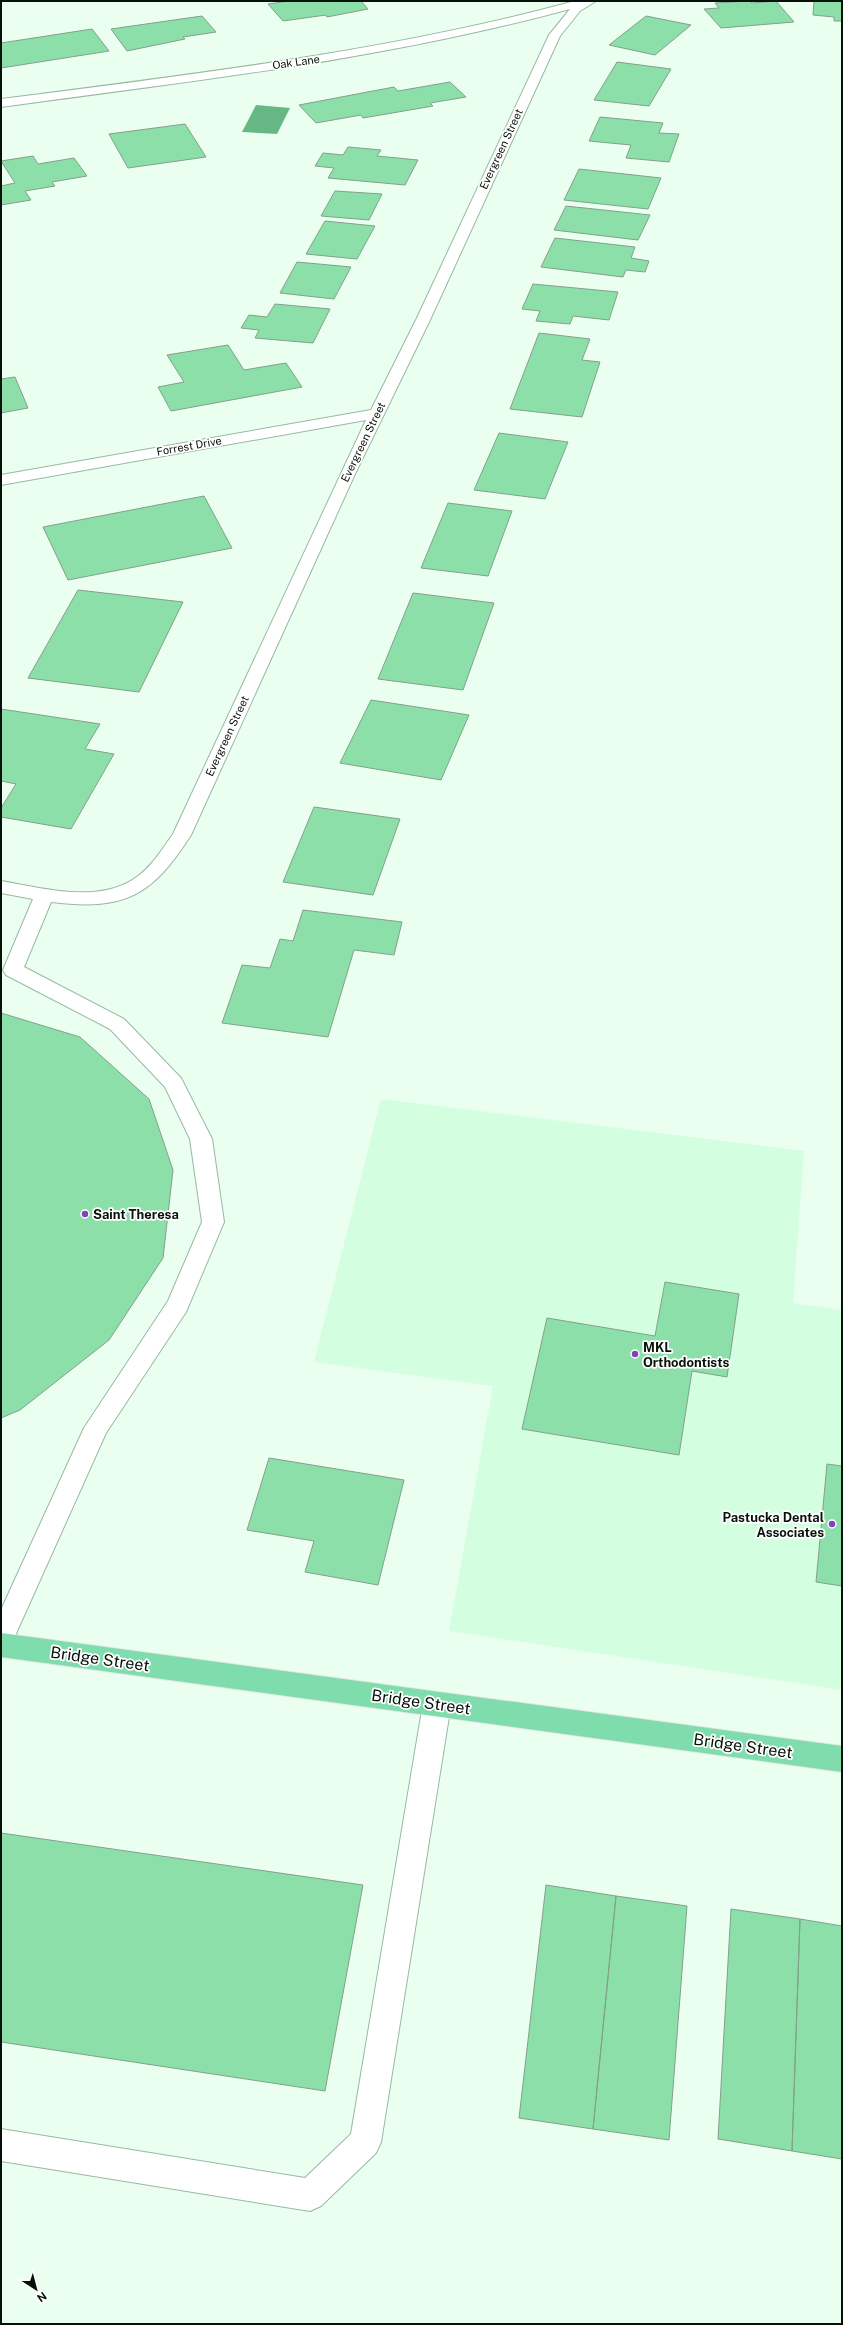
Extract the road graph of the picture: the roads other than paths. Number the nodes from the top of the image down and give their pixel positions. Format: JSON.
{"nodes":[{"id":1,"x":589,"y":1,"type":"edge"},
{"id":2,"x":1,"y":103,"type":"edge"},
{"id":3,"x":376,"y":414,"type":"junction"},
{"id":4,"x":1,"y":480,"type":"edge"},
{"id":5,"x":1,"y":887,"type":"edge"},
{"id":6,"x":45,"y":894,"type":"junction"},
{"id":7,"x":1,"y":1639,"type":"edge"},
{"id":8,"x":1,"y":1645,"type":"edge"},
{"id":9,"x":436,"y":1704,"type":"junction"},
{"id":10,"x":842,"y":1759,"type":"edge"},
{"id":11,"x":1,"y":2145,"type":"edge"}],
"edges":[{"from":1,"to":2,"type":"street","name":"Oak Lane"},
{"from":1,"to":3,"type":"street","name":"Evergreen Street"},
{"from":3,"to":4,"type":"street","name":"Forrest Drive"},
{"from":3,"to":6,"type":"street","name":"Evergreen Street"},
{"from":5,"to":6,"type":"street","name":"Evergreen Street"},
{"from":6,"to":7,"type":"street"},
{"from":8,"to":9,"type":"main road","name":"Bridge Street"},
{"from":9,"to":10,"type":"main road","name":"Bridge Street"},
{"from":9,"to":11,"type":"street"}]}
